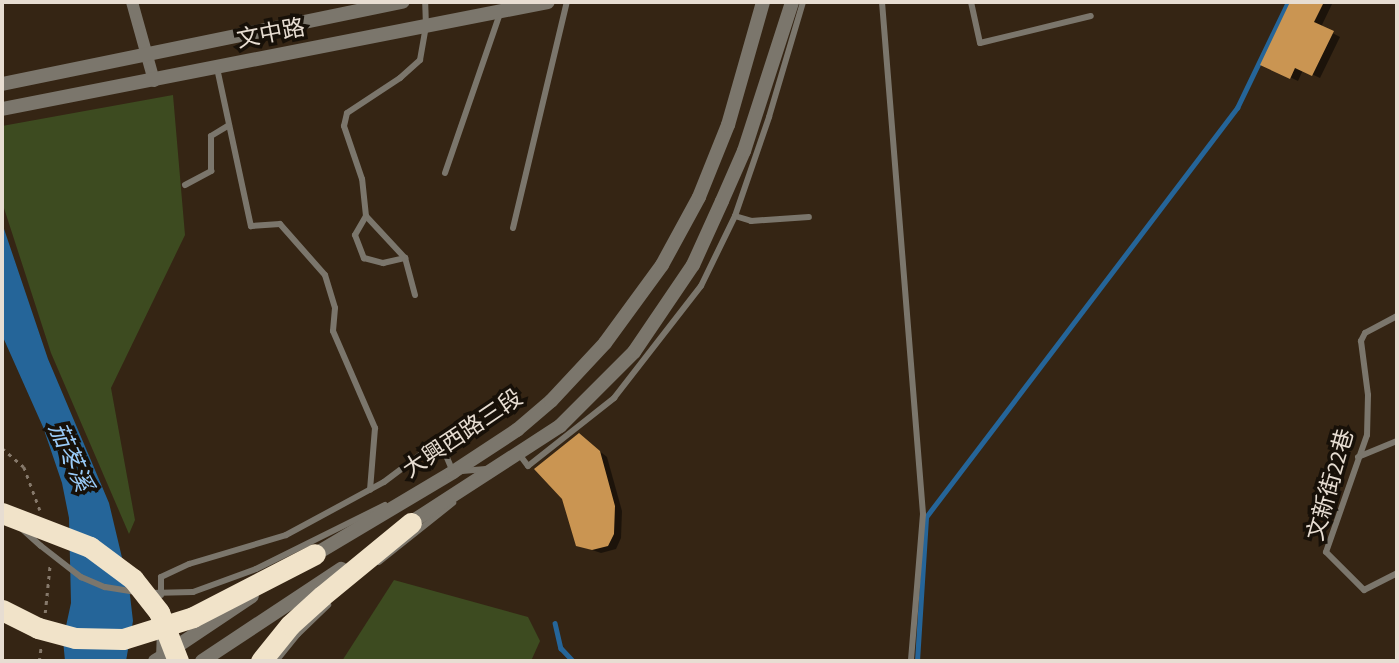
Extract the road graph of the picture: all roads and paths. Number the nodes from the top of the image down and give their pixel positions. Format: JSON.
{"nodes":[{"id":1,"x":132,"y":2,"type":"edge"},
{"id":2,"x":403,"y":2,"type":"edge"},
{"id":3,"x":425,"y":2,"type":"edge"},
{"id":4,"x":548,"y":2,"type":"edge"},
{"id":5,"x":567,"y":2,"type":"edge"},
{"id":6,"x":763,"y":2,"type":"edge"},
{"id":7,"x":792,"y":2,"type":"edge"},
{"id":8,"x":803,"y":2,"type":"edge"},
{"id":9,"x":882,"y":2,"type":"edge"},
{"id":10,"x":971,"y":2,"type":"edge"},
{"id":11,"x":501,"y":11,"type":"junction"},
{"id":12,"x":1091,"y":16,"type":"dead end"},
{"id":13,"x":426,"y":26,"type":"junction"},
{"id":14,"x":148,"y":54,"type":"junction"},
{"id":15,"x":217,"y":68,"type":"junction"},
{"id":16,"x":154,"y":80,"type":"junction"},
{"id":17,"x":2,"y":84,"type":"edge"},
{"id":18,"x":2,"y":109,"type":"edge"},
{"id":19,"x":229,"y":125,"type":"junction"},
{"id":20,"x":445,"y":173,"type":"dead end"},
{"id":21,"x":185,"y":184,"type":"dead end"},
{"id":22,"x":366,"y":216,"type":"junction"},
{"id":23,"x":735,"y":216,"type":"junction"},
{"id":24,"x":809,"y":217,"type":"dead end"},
{"id":25,"x":513,"y":228,"type":"dead end"},
{"id":26,"x":405,"y":258,"type":"junction"},
{"id":27,"x":415,"y":295,"type":"dead end"},
{"id":28,"x":1397,"y":316,"type":"edge"},
{"id":29,"x":1397,"y":441,"type":"edge"},
{"id":30,"x":519,"y":454,"type":"junction"},
{"id":31,"x":1358,"y":457,"type":"junction"},
{"id":32,"x":495,"y":469,"type":"junction"},
{"id":33,"x":453,"y":472,"type":"junction"},
{"id":34,"x":370,"y":490,"type":"junction"},
{"id":35,"x":2,"y":502,"type":"edge"},
{"id":36,"x":2,"y":513,"type":"edge"},
{"id":37,"x":411,"y":523,"type":"junction"},
{"id":38,"x":315,"y":554,"type":"junction"},
{"id":39,"x":370,"y":570,"type":"dead end"},
{"id":40,"x":1397,"y":573,"type":"edge"},
{"id":41,"x":339,"y":595,"type":"dead end"},
{"id":42,"x":2,"y":610,"type":"edge"},
{"id":43,"x":164,"y":660,"type":"edge"},
{"id":44,"x":202,"y":661,"type":"edge"},
{"id":45,"x":261,"y":661,"type":"edge"},
{"id":46,"x":276,"y":661,"type":"edge"},
{"id":47,"x":911,"y":661,"type":"edge"}],
"edges":[{"from":1,"to":14,"type":"street"},
{"from":2,"to":14,"type":"street","name":"文中路"},
{"from":3,"to":13,"type":"lane"},
{"from":4,"to":11,"type":"street","name":"文中路"},
{"from":5,"to":25,"type":"lane"},
{"from":6,"to":33,"type":"street","name":"大興西路三段"},
{"from":7,"to":30,"type":"street","name":"大興西路三段"},
{"from":8,"to":23,"type":"lane"},
{"from":9,"to":47,"type":"lane"},
{"from":10,"to":12,"type":"lane"},
{"from":11,"to":13,"type":"street","name":"文中路"},
{"from":11,"to":20,"type":"lane"},
{"from":13,"to":15,"type":"street","name":"文中路"},
{"from":13,"to":22,"type":"lane"},
{"from":14,"to":16,"type":"street"},
{"from":14,"to":17,"type":"street","name":"文中路"},
{"from":15,"to":16,"type":"street","name":"文中路"},
{"from":15,"to":19,"type":"lane"},
{"from":16,"to":18,"type":"street","name":"文中路"},
{"from":19,"to":21,"type":"lane"},
{"from":19,"to":34,"type":"lane"},
{"from":22,"to":26,"type":"lane"},
{"from":22,"to":26,"type":"lane"},
{"from":23,"to":24,"type":"lane"},
{"from":23,"to":30,"type":"lane"},
{"from":26,"to":27,"type":"lane"},
{"from":28,"to":31,"type":"lane","name":"文新街22巷"},
{"from":29,"to":31,"type":"lane"},
{"from":30,"to":32,"type":"street","name":"大興西路三段"},
{"from":31,"to":40,"type":"lane","name":"文新街22巷"},
{"from":32,"to":33,"type":"lane"},
{"from":32,"to":37,"type":"street","name":"大興西路三段"},
{"from":32,"to":39,"type":"lane"},
{"from":33,"to":34,"type":"lane"},
{"from":33,"to":35,"type":"lane","bridge":true},
{"from":33,"to":38,"type":"street","name":"大興西路三段"},
{"from":34,"to":43,"type":"lane"},
{"from":36,"to":43,"type":"highway","bridge":true},
{"from":37,"to":44,"type":"street","name":"大興西路三段"},
{"from":37,"to":45,"type":"highway"},
{"from":38,"to":42,"type":"highway","bridge":true},
{"from":38,"to":43,"type":"street","name":"大興西路三段"},
{"from":41,"to":46,"type":"lane"}]}
